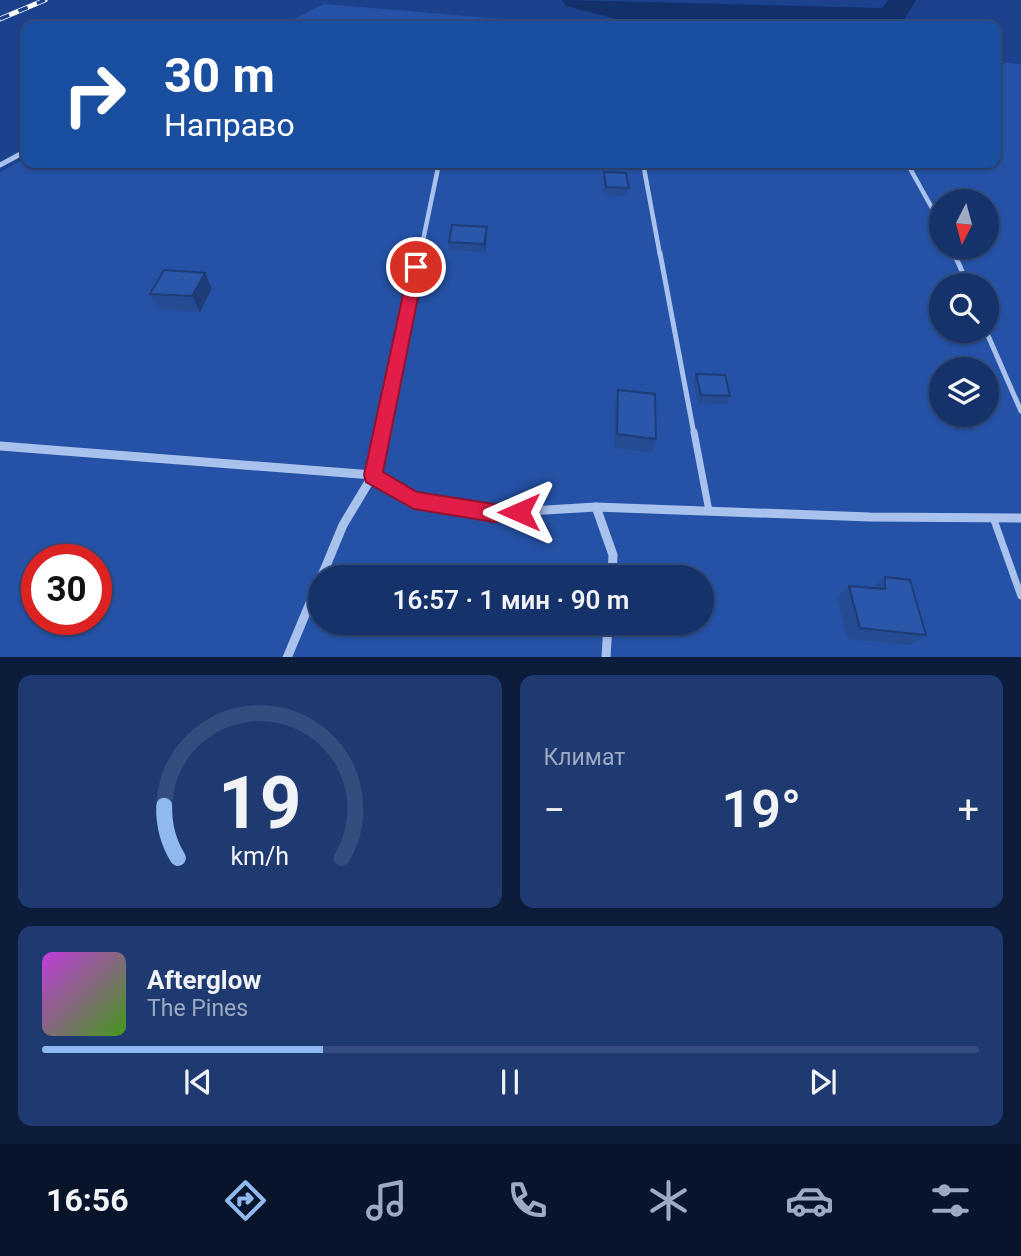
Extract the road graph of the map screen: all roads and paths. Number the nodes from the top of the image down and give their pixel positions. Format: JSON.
{"nodes":[{"id":1,"x":21,"y":154,"type":"edge"},
{"id":2,"x":0,"y":166,"type":"edge"},
{"id":3,"x":438,"y":168,"type":"edge"},
{"id":4,"x":644,"y":168,"type":"edge"},
{"id":5,"x":910,"y":168,"type":"edge"},
{"id":6,"x":929,"y":198,"type":"edge"},
{"id":7,"x":991,"y":343,"type":"edge"},
{"id":8,"x":1021,"y":411,"type":"edge"},
{"id":9,"x":0,"y":446,"type":"edge"},
{"id":10,"x":373,"y":475,"type":"junction"},
{"id":11,"x":596,"y":507,"type":"junction"},
{"id":12,"x":709,"y":511,"type":"junction"},
{"id":13,"x":1021,"y":518,"type":"edge"},
{"id":14,"x":994,"y":520,"type":"junction"},
{"id":15,"x":326,"y":565,"type":"edge"},
{"id":16,"x":612,"y":565,"type":"edge"},
{"id":17,"x":1021,"y":596,"type":"edge"},
{"id":18,"x":308,"y":608,"type":"edge"},
{"id":19,"x":607,"y":635,"type":"edge"},
{"id":20,"x":287,"y":657,"type":"edge"},
{"id":21,"x":606,"y":657,"type":"edge"}],
"edges":[{"from":1,"to":2,"type":"street"},
{"from":3,"to":10,"type":"lane"},
{"from":4,"to":12,"type":"lane"},
{"from":5,"to":6,"type":"lane"},
{"from":7,"to":8,"type":"lane"},
{"from":9,"to":10,"type":"street"},
{"from":10,"to":11,"type":"street"},
{"from":10,"to":15,"type":"street"},
{"from":11,"to":12,"type":"street"},
{"from":11,"to":16,"type":"street"},
{"from":12,"to":14,"type":"street"},
{"from":13,"to":14,"type":"street"},
{"from":14,"to":17,"type":"lane"},
{"from":18,"to":20,"type":"street"},
{"from":19,"to":21,"type":"street"}]}
